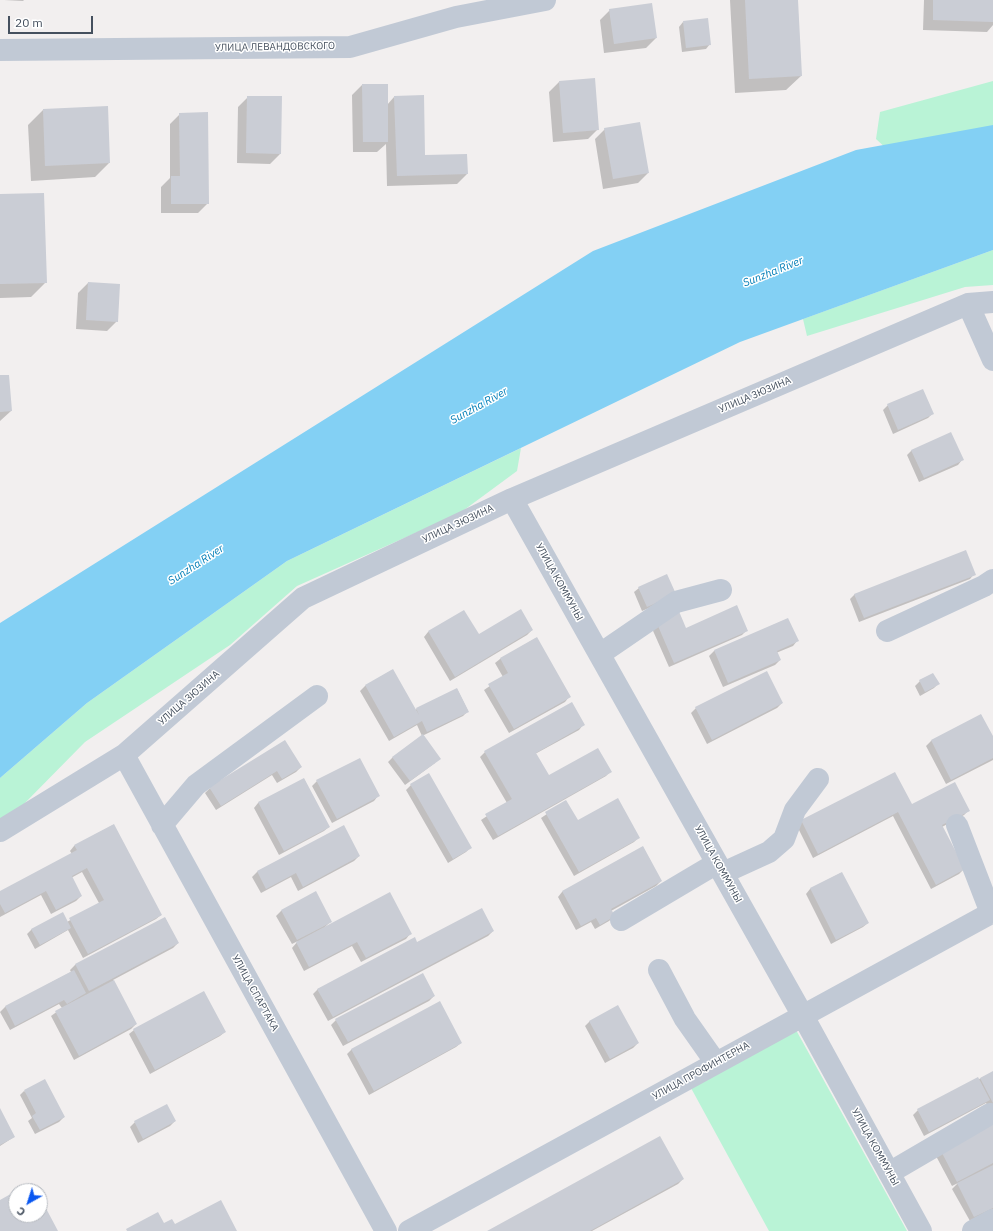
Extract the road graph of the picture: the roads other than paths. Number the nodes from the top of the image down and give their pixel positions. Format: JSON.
{"nodes":[{"id":1,"x":545,"y":0,"type":"edge"},
{"id":2,"x":456,"y":9,"type":"edge"},
{"id":3,"x":0,"y":50,"type":"edge"},
{"id":4,"x":993,"y":302,"type":"edge"},
{"id":5,"x":968,"y":304,"type":"junction"},
{"id":6,"x":993,"y":360,"type":"edge"},
{"id":7,"x":512,"y":499,"type":"junction"},
{"id":8,"x":993,"y":580,"type":"edge"},
{"id":9,"x":721,"y":590,"type":"dead end"},
{"id":10,"x":887,"y":631,"type":"dead end"},
{"id":11,"x":600,"y":654,"type":"junction"},
{"id":12,"x":317,"y":696,"type":"dead end"},
{"id":13,"x":124,"y":755,"type":"junction"},
{"id":14,"x":818,"y":779,"type":"dead end"},
{"id":15,"x":162,"y":825,"type":"junction"},
{"id":16,"x":957,"y":825,"type":"dead end"},
{"id":17,"x":0,"y":831,"type":"edge"},
{"id":18,"x":720,"y":868,"type":"junction"},
{"id":19,"x":992,"y":912,"type":"edge"},
{"id":20,"x":621,"y":920,"type":"dead end"},
{"id":21,"x":658,"y":970,"type":"dead end"},
{"id":22,"x":803,"y":1016,"type":"junction"},
{"id":23,"x":716,"y":1063,"type":"junction"},
{"id":24,"x":990,"y":1114,"type":"dead end"},
{"id":25,"x":889,"y":1173,"type":"junction"},
{"id":26,"x":993,"y":1220,"type":"edge"},
{"id":27,"x":919,"y":1230,"type":"edge"},
{"id":28,"x":386,"y":1231,"type":"edge"},
{"id":29,"x":409,"y":1231,"type":"edge"},
{"id":30,"x":973,"y":1231,"type":"edge"}],
"edges":[{"from":1,"to":2,"type":"street","name":"УЛИЦА ЛЕВАНДОВСКОГО"},
{"from":2,"to":3,"type":"street","name":"УЛИЦА ЛЕВАНДОВСКОГО"},
{"from":4,"to":5,"type":"street","name":"УЛИЦА ЗЮЗИНА"},
{"from":5,"to":6,"type":"street"},
{"from":5,"to":7,"type":"street","name":"УЛИЦА ЗЮЗИНА"},
{"from":7,"to":11,"type":"street","name":"УЛИЦА КОММУНЫ"},
{"from":7,"to":13,"type":"street","name":"УЛИЦА ЗЮЗИНА"},
{"from":8,"to":10,"type":"street"},
{"from":9,"to":11,"type":"street"},
{"from":11,"to":18,"type":"street","name":"УЛИЦА КОММУНЫ"},
{"from":12,"to":15,"type":"street"},
{"from":13,"to":15,"type":"street","name":"УЛИЦА СПАРТАКА"},
{"from":13,"to":17,"type":"street","name":"УЛИЦА ЗЮЗИНА"},
{"from":14,"to":18,"type":"street"},
{"from":15,"to":28,"type":"street","name":"УЛИЦА СПАРТАКА"},
{"from":16,"to":19,"type":"street"},
{"from":18,"to":20,"type":"street"},
{"from":18,"to":22,"type":"street","name":"УЛИЦА КОММУНЫ"},
{"from":19,"to":22,"type":"street","name":"УЛИЦА ПРОФИНТЕРНА"},
{"from":21,"to":23,"type":"street"},
{"from":22,"to":23,"type":"street","name":"УЛИЦА ПРОФИНТЕРНА"},
{"from":22,"to":25,"type":"street","name":"УЛИЦА КОММУНЫ"},
{"from":23,"to":29,"type":"street","name":"УЛИЦА ПРОФИНТЕРНА"},
{"from":24,"to":25,"type":"street"},
{"from":25,"to":27,"type":"street","name":"УЛИЦА КОММУНЫ"},
{"from":26,"to":30,"type":"street"}]}
